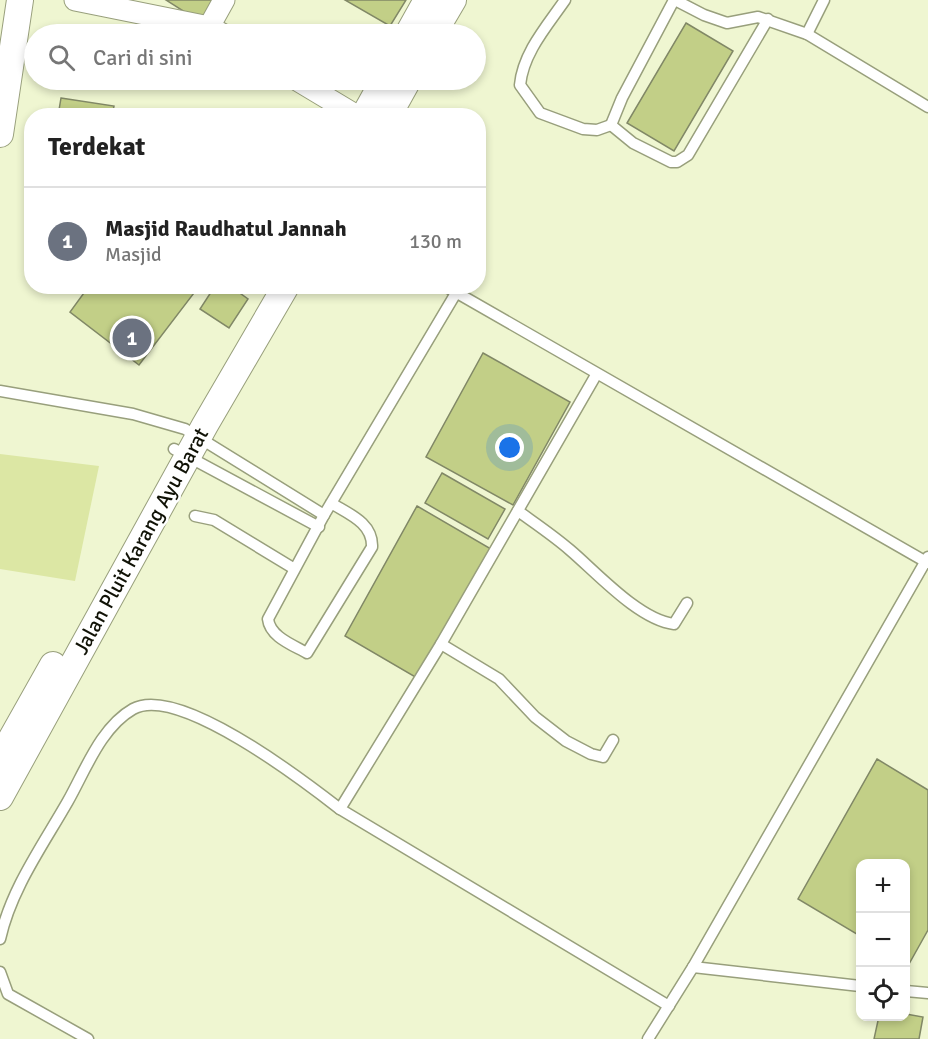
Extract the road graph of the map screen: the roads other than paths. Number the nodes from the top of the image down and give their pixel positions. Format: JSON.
{"nodes":[{"id":1,"x":20,"y":0,"type":"edge"},
{"id":2,"x":75,"y":0,"type":"edge"},
{"id":3,"x":224,"y":0,"type":"edge"},
{"id":4,"x":427,"y":0,"type":"edge"},
{"id":5,"x":453,"y":0,"type":"edge"},
{"id":6,"x":565,"y":0,"type":"edge"},
{"id":7,"x":674,"y":0,"type":"edge"},
{"id":8,"x":824,"y":0,"type":"edge"},
{"id":9,"x":768,"y":19,"type":"junction"},
{"id":10,"x":183,"y":24,"type":"edge"},
{"id":11,"x":217,"y":24,"type":"edge"},
{"id":12,"x":414,"y":24,"type":"edge"},
{"id":13,"x":439,"y":24,"type":"edge"},
{"id":14,"x":807,"y":34,"type":"junction"},
{"id":15,"x":314,"y":90,"type":"edge"},
{"id":16,"x":378,"y":90,"type":"edge"},
{"id":17,"x":402,"y":90,"type":"edge"},
{"id":18,"x":928,"y":107,"type":"edge"},
{"id":19,"x":344,"y":108,"type":"edge"},
{"id":20,"x":368,"y":108,"type":"edge"},
{"id":21,"x":392,"y":108,"type":"edge"},
{"id":22,"x":611,"y":125,"type":"junction"},
{"id":23,"x":0,"y":134,"type":"edge"},
{"id":24,"x":262,"y":294,"type":"edge"},
{"id":25,"x":281,"y":294,"type":"edge"},
{"id":26,"x":455,"y":294,"type":"edge"},
{"id":27,"x":458,"y":294,"type":"edge"},
{"id":28,"x":596,"y":375,"type":"junction"},
{"id":29,"x":0,"y":391,"type":"edge"},
{"id":30,"x":186,"y":443,"type":"junction"},
{"id":31,"x":331,"y":502,"type":"junction"},
{"id":32,"x":518,"y":511,"type":"junction"},
{"id":33,"x":324,"y":515,"type":"junction"},
{"id":34,"x":195,"y":516,"type":"dead end"},
{"id":35,"x":319,"y":526,"type":"junction"},
{"id":36,"x":927,"y":560,"type":"edge"},
{"id":37,"x":293,"y":568,"type":"junction"},
{"id":38,"x":687,"y":603,"type":"dead end"},
{"id":39,"x":441,"y":644,"type":"junction"},
{"id":40,"x":613,"y":740,"type":"dead end"},
{"id":41,"x":0,"y":759,"type":"edge"},
{"id":42,"x":0,"y":797,"type":"edge"},
{"id":43,"x":340,"y":809,"type":"junction"},
{"id":44,"x":0,"y":939,"type":"edge"},
{"id":45,"x":693,"y":967,"type":"junction"},
{"id":46,"x":0,"y":972,"type":"edge"},
{"id":47,"x":856,"y":985,"type":"edge"},
{"id":48,"x":910,"y":991,"type":"edge"},
{"id":49,"x":928,"y":993,"type":"edge"},
{"id":50,"x":669,"y":1006,"type":"junction"},
{"id":51,"x":88,"y":1039,"type":"edge"},
{"id":52,"x":648,"y":1039,"type":"edge"}],
"edges":[{"from":1,"to":23,"type":"street"},
{"from":2,"to":10,"type":"street"},
{"from":3,"to":11,"type":"street"},
{"from":4,"to":12,"type":"street"},
{"from":5,"to":13,"type":"street"},
{"from":6,"to":22,"type":"lane"},
{"from":7,"to":9,"type":"lane"},
{"from":7,"to":22,"type":"lane"},
{"from":8,"to":14,"type":"lane"},
{"from":9,"to":14,"type":"lane"},
{"from":9,"to":22,"type":"lane"},
{"from":14,"to":18,"type":"lane"},
{"from":15,"to":19,"type":"street"},
{"from":16,"to":20,"type":"street"},
{"from":17,"to":21,"type":"street"},
{"from":24,"to":30,"type":"street","name":"Jalan Pluit Karang Ayu Barat"},
{"from":25,"to":30,"type":"street","name":"Jalan Pluit Karang Ayu Barat"},
{"from":26,"to":31,"type":"lane"},
{"from":27,"to":28,"type":"lane"},
{"from":28,"to":32,"type":"lane"},
{"from":28,"to":36,"type":"lane"},
{"from":29,"to":30,"type":"lane"},
{"from":30,"to":33,"type":"lane"},
{"from":30,"to":35,"type":"lane"},
{"from":30,"to":41,"type":"street","name":"Jalan Pluit Karang Ayu Barat"},
{"from":30,"to":42,"type":"street","name":"Jalan Pluit Karang Ayu Barat"},
{"from":31,"to":33,"type":"lane"},
{"from":31,"to":37,"type":"lane"},
{"from":32,"to":38,"type":"lane"},
{"from":32,"to":39,"type":"lane"},
{"from":33,"to":35,"type":"lane"},
{"from":34,"to":37,"type":"lane"},
{"from":35,"to":37,"type":"lane"},
{"from":36,"to":45,"type":"lane"},
{"from":39,"to":40,"type":"lane"},
{"from":39,"to":43,"type":"lane"},
{"from":43,"to":44,"type":"lane"},
{"from":43,"to":50,"type":"lane"},
{"from":45,"to":47,"type":"lane"},
{"from":45,"to":50,"type":"lane"},
{"from":46,"to":51,"type":"lane"},
{"from":48,"to":49,"type":"lane"},
{"from":50,"to":52,"type":"lane"}]}
